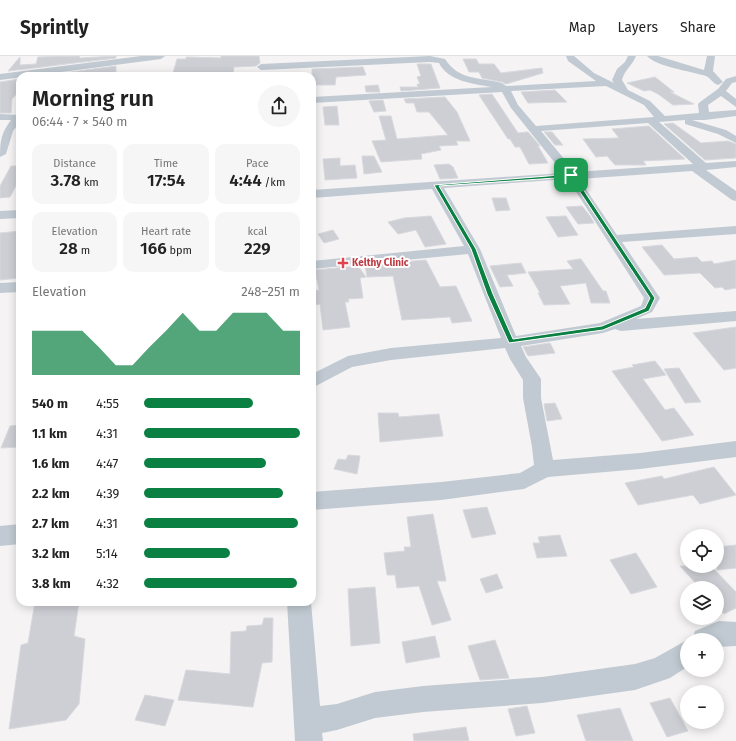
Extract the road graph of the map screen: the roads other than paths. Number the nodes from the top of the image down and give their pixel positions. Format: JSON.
{"nodes":[{"id":1,"x":161,"y":56,"type":"edge"},
{"id":2,"x":263,"y":56,"type":"edge"},
{"id":3,"x":632,"y":56,"type":"edge"},
{"id":4,"x":651,"y":56,"type":"edge"},
{"id":5,"x":711,"y":56,"type":"edge"},
{"id":6,"x":560,"y":57,"type":"edge"},
{"id":7,"x":570,"y":58,"type":"edge"},
{"id":8,"x":51,"y":61,"type":"dead end"},
{"id":9,"x":46,"y":72,"type":"joint"},
{"id":10,"x":263,"y":72,"type":"edge"},
{"id":11,"x":16,"y":75,"type":"edge"},
{"id":12,"x":712,"y":75,"type":"junction"},
{"id":13,"x":0,"y":77,"type":"edge"},
{"id":14,"x":736,"y":79,"type":"edge"},
{"id":15,"x":607,"y":83,"type":"junction"},
{"id":16,"x":723,"y":89,"type":"junction"},
{"id":17,"x":506,"y":90,"type":"junction"},
{"id":18,"x":625,"y":92,"type":"junction"},
{"id":19,"x":316,"y":100,"type":"edge"},
{"id":20,"x":736,"y":104,"type":"edge"},
{"id":21,"x":736,"y":113,"type":"edge"},
{"id":22,"x":0,"y":117,"type":"edge"},
{"id":23,"x":705,"y":117,"type":"junction"},
{"id":24,"x":676,"y":118,"type":"junction"},
{"id":25,"x":662,"y":119,"type":"junction"},
{"id":26,"x":650,"y":120,"type":"junction"},
{"id":27,"x":532,"y":129,"type":"junction"},
{"id":28,"x":736,"y":140,"type":"edge"},
{"id":29,"x":0,"y":154,"type":"edge"},
{"id":30,"x":736,"y":164,"type":"edge"},
{"id":31,"x":699,"y":166,"type":"junction"},
{"id":32,"x":571,"y":175,"type":"junction"},
{"id":33,"x":436,"y":185,"type":"junction"},
{"id":34,"x":316,"y":194,"type":"edge"},
{"id":35,"x":736,"y":197,"type":"edge"},
{"id":36,"x":16,"y":214,"type":"edge"},
{"id":37,"x":0,"y":215,"type":"edge"},
{"id":38,"x":736,"y":230,"type":"edge"},
{"id":39,"x":614,"y":239,"type":"junction"},
{"id":40,"x":473,"y":249,"type":"junction"},
{"id":41,"x":316,"y":265,"type":"edge"},
{"id":42,"x":16,"y":287,"type":"edge"},
{"id":43,"x":0,"y":288,"type":"edge"},
{"id":44,"x":736,"y":316,"type":"edge"},
{"id":45,"x":603,"y":328,"type":"junction"},
{"id":46,"x":511,"y":342,"type":"junction"},
{"id":47,"x":316,"y":380,"type":"edge"},
{"id":48,"x":736,"y":449,"type":"edge"},
{"id":49,"x":544,"y":469,"type":"junction"},
{"id":50,"x":316,"y":501,"type":"edge"},
{"id":51,"x":16,"y":534,"type":"edge"},
{"id":52,"x":0,"y":536,"type":"edge"},
{"id":53,"x":298,"y":606,"type":"edge"},
{"id":54,"x":724,"y":633,"type":"edge"},
{"id":55,"x":736,"y":634,"type":"edge"},
{"id":56,"x":680,"y":657,"type":"edge"},
{"id":57,"x":309,"y":731,"type":"edge"}],
"edges":[{"from":1,"to":9,"type":"street"},
{"from":2,"to":10,"type":"street"},
{"from":3,"to":18,"type":"street"},
{"from":4,"to":12,"type":"street"},
{"from":5,"to":12,"type":"street"},
{"from":6,"to":7,"type":"street"},
{"from":7,"to":15,"type":"street"},
{"from":8,"to":9,"type":"street"},
{"from":10,"to":17,"type":"street"},
{"from":11,"to":13,"type":"street"},
{"from":12,"to":16,"type":"street"},
{"from":14,"to":16,"type":"street"},
{"from":15,"to":17,"type":"street"},
{"from":15,"to":18,"type":"street"},
{"from":16,"to":20,"type":"street"},
{"from":16,"to":23,"type":"street"},
{"from":17,"to":19,"type":"street"},
{"from":17,"to":27,"type":"street"},
{"from":18,"to":25,"type":"street"},
{"from":21,"to":23,"type":"street"},
{"from":22,"to":29,"type":"street"},
{"from":23,"to":24,"type":"street"},
{"from":24,"to":25,"type":"street"},
{"from":24,"to":28,"type":"street"},
{"from":25,"to":26,"type":"street"},
{"from":26,"to":27,"type":"street"},
{"from":26,"to":31,"type":"street"},
{"from":27,"to":32,"type":"street"},
{"from":30,"to":31,"type":"street"},
{"from":31,"to":32,"type":"street"},
{"from":31,"to":35,"type":"street"},
{"from":32,"to":33,"type":"street"},
{"from":32,"to":39,"type":"street"},
{"from":33,"to":34,"type":"street"},
{"from":33,"to":40,"type":"street"},
{"from":36,"to":37,"type":"street"},
{"from":38,"to":39,"type":"street"},
{"from":39,"to":45,"type":"street"},
{"from":40,"to":41,"type":"street"},
{"from":40,"to":46,"type":"street"},
{"from":42,"to":43,"type":"street"},
{"from":44,"to":45,"type":"street"},
{"from":45,"to":46,"type":"street"},
{"from":46,"to":47,"type":"street"},
{"from":46,"to":49,"type":"street"},
{"from":48,"to":49,"type":"street"},
{"from":49,"to":50,"type":"street"},
{"from":51,"to":52,"type":"street"},
{"from":53,"to":57,"type":"street"},
{"from":54,"to":55,"type":"street"},
{"from":56,"to":57,"type":"street"}]}
